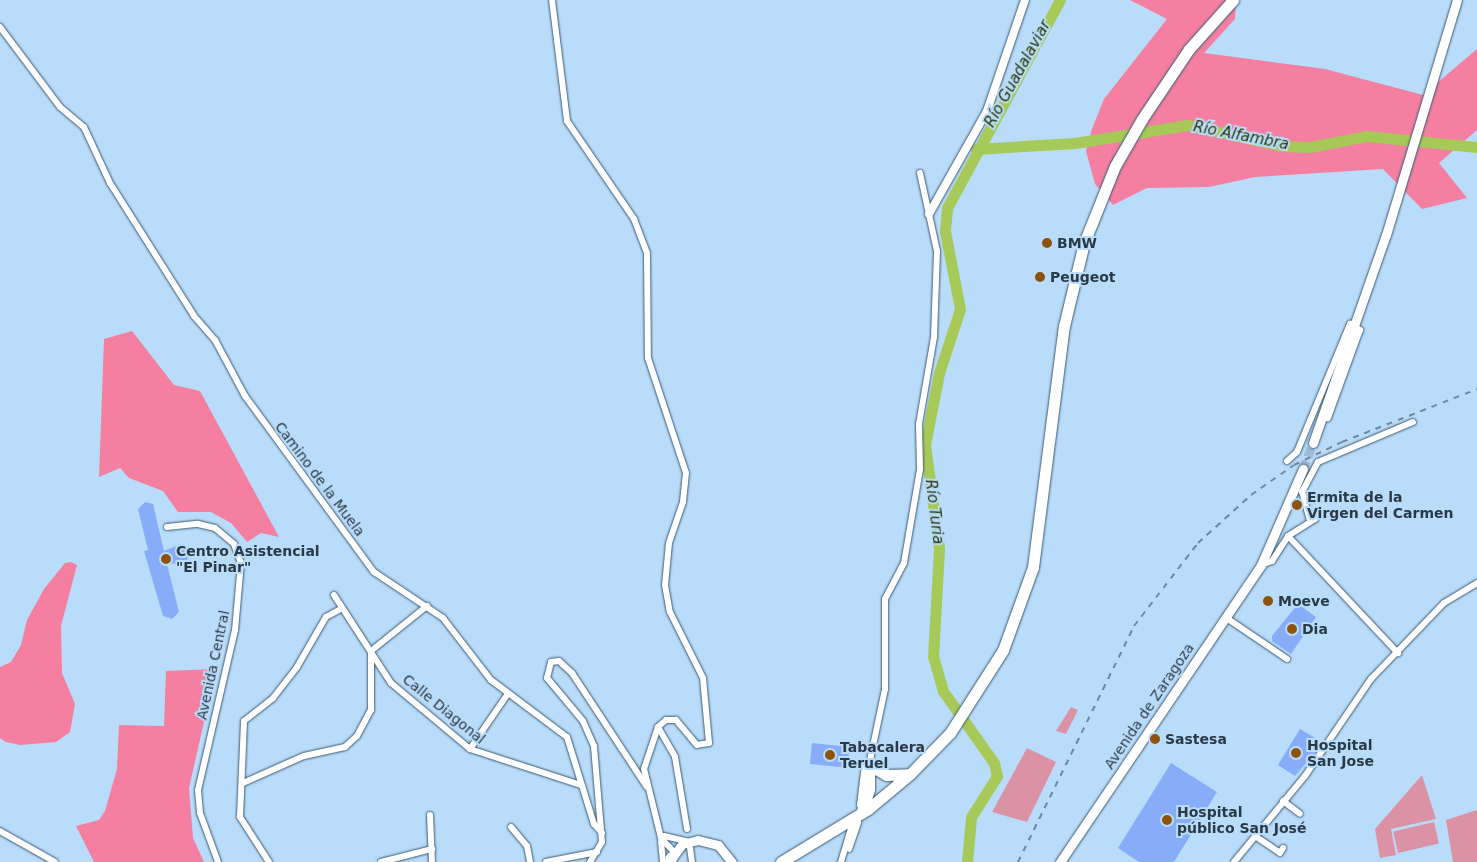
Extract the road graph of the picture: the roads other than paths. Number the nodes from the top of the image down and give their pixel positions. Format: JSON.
{"nodes":[{"id":1,"x":552,"y":0,"type":"edge"},
{"id":2,"x":1025,"y":0,"type":"edge"},
{"id":3,"x":1233,"y":0,"type":"edge"},
{"id":4,"x":1237,"y":0,"type":"edge"},
{"id":5,"x":1458,"y":0,"type":"edge"},
{"id":6,"x":1216,"y":18,"type":"junction"},
{"id":7,"x":0,"y":27,"type":"edge"},
{"id":8,"x":920,"y":173,"type":"dead end"},
{"id":9,"x":929,"y":214,"type":"junction"},
{"id":10,"x":1355,"y":326,"type":"junction"},
{"id":11,"x":1328,"y":418,"type":"dead end"},
{"id":12,"x":1413,"y":422,"type":"dead end"},
{"id":13,"x":1313,"y":443,"type":"tunnel mouth"},
{"id":14,"x":1286,"y":461,"type":"dead end"},
{"id":15,"x":1303,"y":469,"type":"tunnel mouth"},
{"id":16,"x":167,"y":527,"type":"dead end"},
{"id":17,"x":1288,"y":536,"type":"junction"},
{"id":18,"x":1261,"y":565,"type":"junction"},
{"id":19,"x":1477,"y":583,"type":"edge"},
{"id":20,"x":334,"y":596,"type":"dead end"},
{"id":21,"x":427,"y":606,"type":"junction"},
{"id":22,"x":342,"y":608,"type":"junction"},
{"id":23,"x":1226,"y":617,"type":"junction"},
{"id":24,"x":371,"y":651,"type":"junction"},
{"id":25,"x":1398,"y":653,"type":"junction"},
{"id":26,"x":1287,"y":659,"type":"dead end"},
{"id":27,"x":507,"y":695,"type":"junction"},
{"id":28,"x":658,"y":727,"type":"junction"},
{"id":29,"x":470,"y":749,"type":"junction"},
{"id":30,"x":868,"y":760,"type":"junction"},
{"id":31,"x":910,"y":774,"type":"junction"},
{"id":32,"x":243,"y":783,"type":"junction"},
{"id":33,"x":581,"y":784,"type":"junction"},
{"id":34,"x":647,"y":786,"type":"junction"},
{"id":35,"x":1283,"y":801,"type":"junction"},
{"id":36,"x":1300,"y":814,"type":"dead end"},
{"id":37,"x":430,"y":815,"type":"dead end"},
{"id":38,"x":858,"y":815,"type":"junction"},
{"id":39,"x":510,"y":828,"type":"dead end"},
{"id":40,"x":688,"y":829,"type":"dead end"},
{"id":41,"x":0,"y":831,"type":"edge"},
{"id":42,"x":834,"y":831,"type":"junction"},
{"id":43,"x":602,"y":833,"type":"junction"},
{"id":44,"x":662,"y":835,"type":"junction"},
{"id":45,"x":1255,"y":836,"type":"junction"},
{"id":46,"x":691,"y":844,"type":"junction"},
{"id":47,"x":1284,"y":848,"type":"dead end"},
{"id":48,"x":432,"y":849,"type":"junction"},
{"id":49,"x":598,"y":852,"type":"junction"},
{"id":50,"x":669,"y":859,"type":"edge"},
{"id":51,"x":842,"y":860,"type":"edge"},
{"id":52,"x":55,"y":862,"type":"edge"},
{"id":53,"x":218,"y":862,"type":"edge"},
{"id":54,"x":269,"y":862,"type":"edge"},
{"id":55,"x":381,"y":862,"type":"edge"},
{"id":56,"x":432,"y":862,"type":"edge"},
{"id":57,"x":530,"y":862,"type":"edge"},
{"id":58,"x":546,"y":862,"type":"edge"},
{"id":59,"x":590,"y":862,"type":"edge"},
{"id":60,"x":692,"y":862,"type":"edge"},
{"id":61,"x":732,"y":862,"type":"edge"},
{"id":62,"x":781,"y":862,"type":"edge"},
{"id":63,"x":791,"y":862,"type":"edge"},
{"id":64,"x":1060,"y":862,"type":"edge"},
{"id":65,"x":1234,"y":862,"type":"edge"}],
"edges":[{"from":1,"to":28,"type":"street"},
{"from":2,"to":9,"type":"street"},
{"from":3,"to":6,"type":"highway"},
{"from":4,"to":6,"type":"highway"},
{"from":5,"to":10,"type":"main road"},
{"from":6,"to":31,"type":"highway"},
{"from":7,"to":21,"type":"street","name":"Camino de la Muela"},
{"from":8,"to":9,"type":"street"},
{"from":9,"to":30,"type":"street"},
{"from":10,"to":11,"type":"street"},
{"from":10,"to":13,"type":"main road"},
{"from":10,"to":14,"type":"street"},
{"from":12,"to":17,"type":"street","name":"Avenida de Zaragoza"},
{"from":15,"to":18,"type":"main road","name":"Avenida de Zaragoza"},
{"from":16,"to":53,"type":"street","name":"Avenida Central"},
{"from":17,"to":18,"type":"street","name":"Avenida de Zaragoza"},
{"from":17,"to":25,"type":"street"},
{"from":18,"to":23,"type":"main road","name":"Avenida de Zaragoza"},
{"from":19,"to":25,"type":"street"},
{"from":20,"to":22,"type":"street","name":"Calle Diagonal"},
{"from":21,"to":24,"type":"street"},
{"from":21,"to":27,"type":"street","name":"Camino de la Muela"},
{"from":22,"to":24,"type":"street","name":"Calle Diagonal"},
{"from":22,"to":32,"type":"street"},
{"from":23,"to":26,"type":"street"},
{"from":23,"to":64,"type":"main road","name":"Avenida de Zaragoza"},
{"from":24,"to":29,"type":"street","name":"Calle Diagonal"},
{"from":24,"to":32,"type":"street"},
{"from":25,"to":35,"type":"street"},
{"from":27,"to":29,"type":"street"},
{"from":27,"to":33,"type":"street","name":"Camino de la Muela"},
{"from":28,"to":34,"type":"street"},
{"from":28,"to":40,"type":"street"},
{"from":29,"to":33,"type":"street","name":"Calle Diagonal"},
{"from":30,"to":31,"type":"highway"},
{"from":30,"to":38,"type":"highway"},
{"from":31,"to":38,"type":"highway"},
{"from":32,"to":54,"type":"street"},
{"from":33,"to":43,"type":"street","name":"Camino de la Muela"},
{"from":34,"to":43,"type":"street"},
{"from":34,"to":44,"type":"street"},
{"from":35,"to":36,"type":"street"},
{"from":35,"to":45,"type":"street"},
{"from":37,"to":48,"type":"street"},
{"from":38,"to":42,"type":"highway"},
{"from":38,"to":51,"type":"street"},
{"from":39,"to":57,"type":"street"},
{"from":41,"to":52,"type":"street"},
{"from":42,"to":62,"type":"highway"},
{"from":42,"to":63,"type":"highway"},
{"from":43,"to":49,"type":"street"},
{"from":44,"to":46,"type":"street"},
{"from":44,"to":50,"type":"street"},
{"from":44,"to":50,"type":"street"},
{"from":45,"to":47,"type":"street"},
{"from":45,"to":65,"type":"street"},
{"from":46,"to":50,"type":"main road"},
{"from":46,"to":60,"type":"street"},
{"from":46,"to":61,"type":"main road"},
{"from":48,"to":55,"type":"street"},
{"from":48,"to":56,"type":"street"},
{"from":49,"to":58,"type":"street"},
{"from":49,"to":59,"type":"street"}]}
